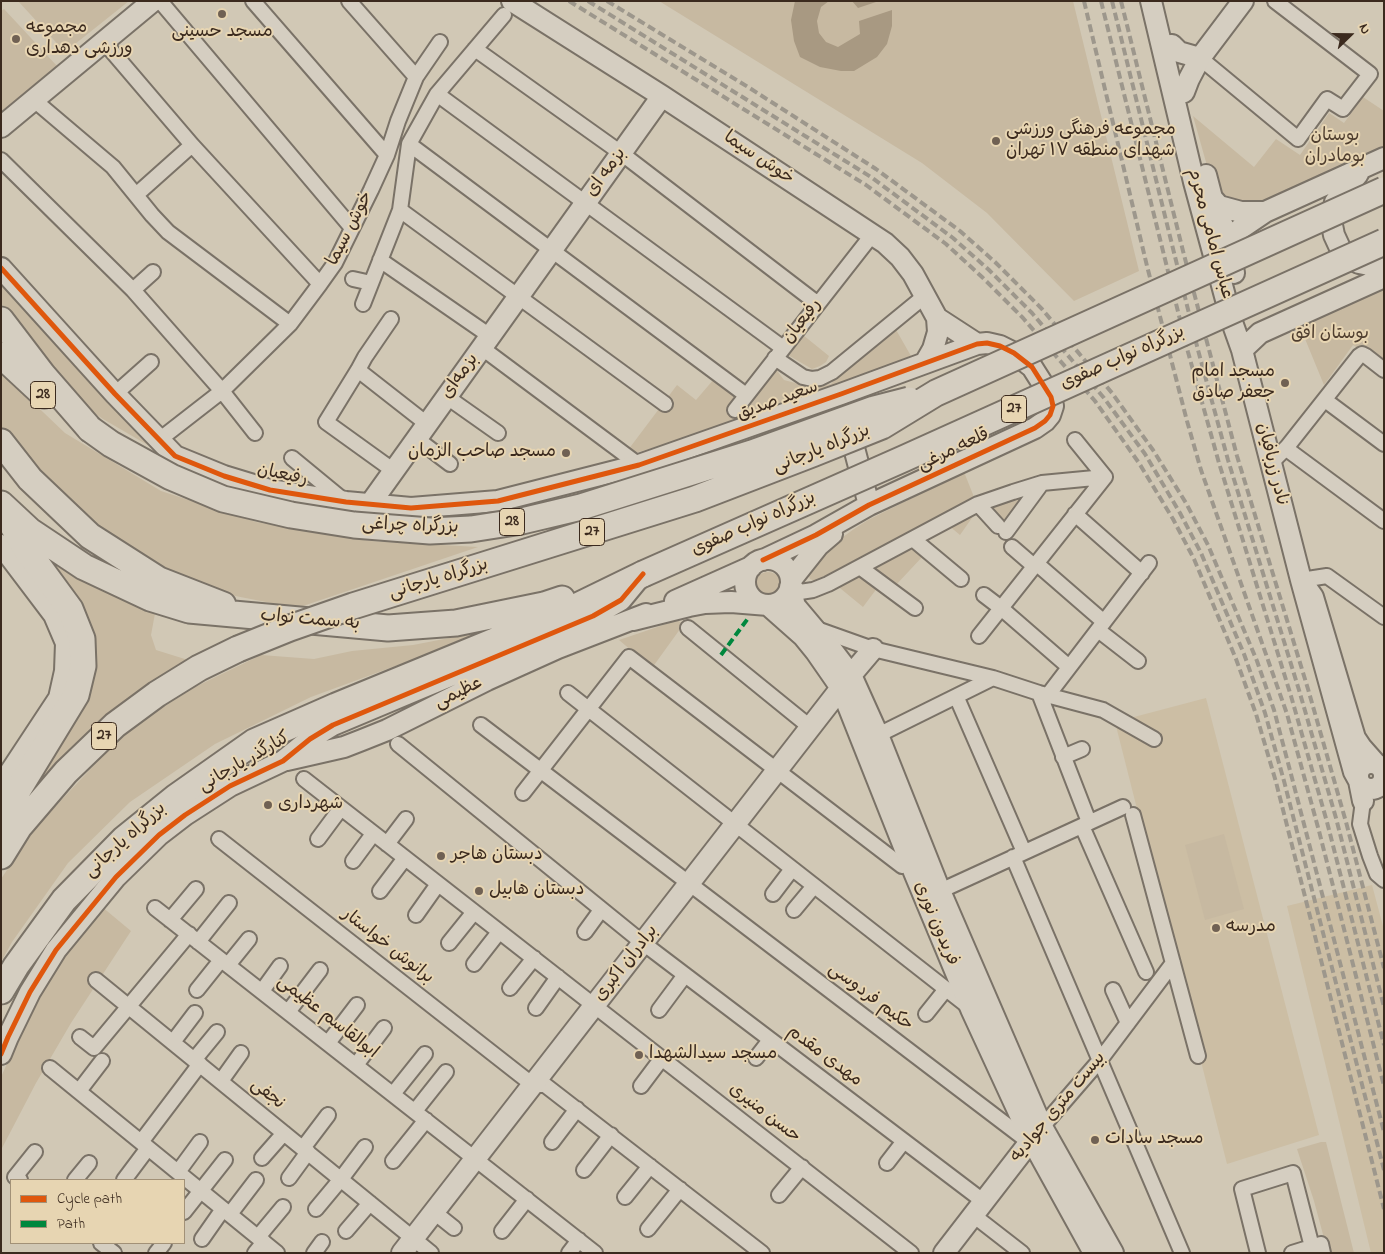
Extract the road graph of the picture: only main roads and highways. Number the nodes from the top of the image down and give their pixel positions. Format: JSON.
{"nodes":[{"id":1,"x":1384,"y":190,"type":"edge"},
{"id":2,"x":1384,"y":242,"type":"edge"},
{"id":3,"x":1,"y":320,"type":"edge"},
{"id":4,"x":1,"y":355,"type":"edge"},
{"id":5,"x":936,"y":393,"type":"junction"},
{"id":6,"x":90,"y":429,"type":"junction"},
{"id":7,"x":1,"y":442,"type":"edge"},
{"id":8,"x":1,"y":505,"type":"edge"},
{"id":9,"x":643,"y":574,"type":"junction"},
{"id":10,"x":260,"y":616,"type":"junction"},
{"id":11,"x":1,"y":818,"type":"edge"},
{"id":12,"x":1,"y":856,"type":"edge"},
{"id":13,"x":1,"y":991,"type":"edge"}],
"edges":[{"from":1,"to":5,"type":"highway","number":"27","bridge":true},
{"from":2,"to":9,"type":"highway","name":"بزرگراه نواب صفوی","number":"27","bridge":true},
{"from":3,"to":6,"type":"highway"},
{"from":4,"to":6,"type":"highway","name":"بزرگراه چراغی","number":"28"},
{"from":5,"to":6,"type":"highway","name":"بزرگراه چراغی","number":"28","bridge":true},
{"from":5,"to":12,"type":"highway","name":"بزرگراه یارجانی","number":"27","bridge":true},
{"from":7,"to":10,"type":"highway"},
{"from":8,"to":10,"type":"highway","name":"به سمت نواب"},
{"from":8,"to":11,"type":"highway"},
{"from":9,"to":10,"type":"highway","name":"به سمت نواب"},
{"from":9,"to":13,"type":"highway","name":"بزرگراه یارجانی","number":"27"}]}
